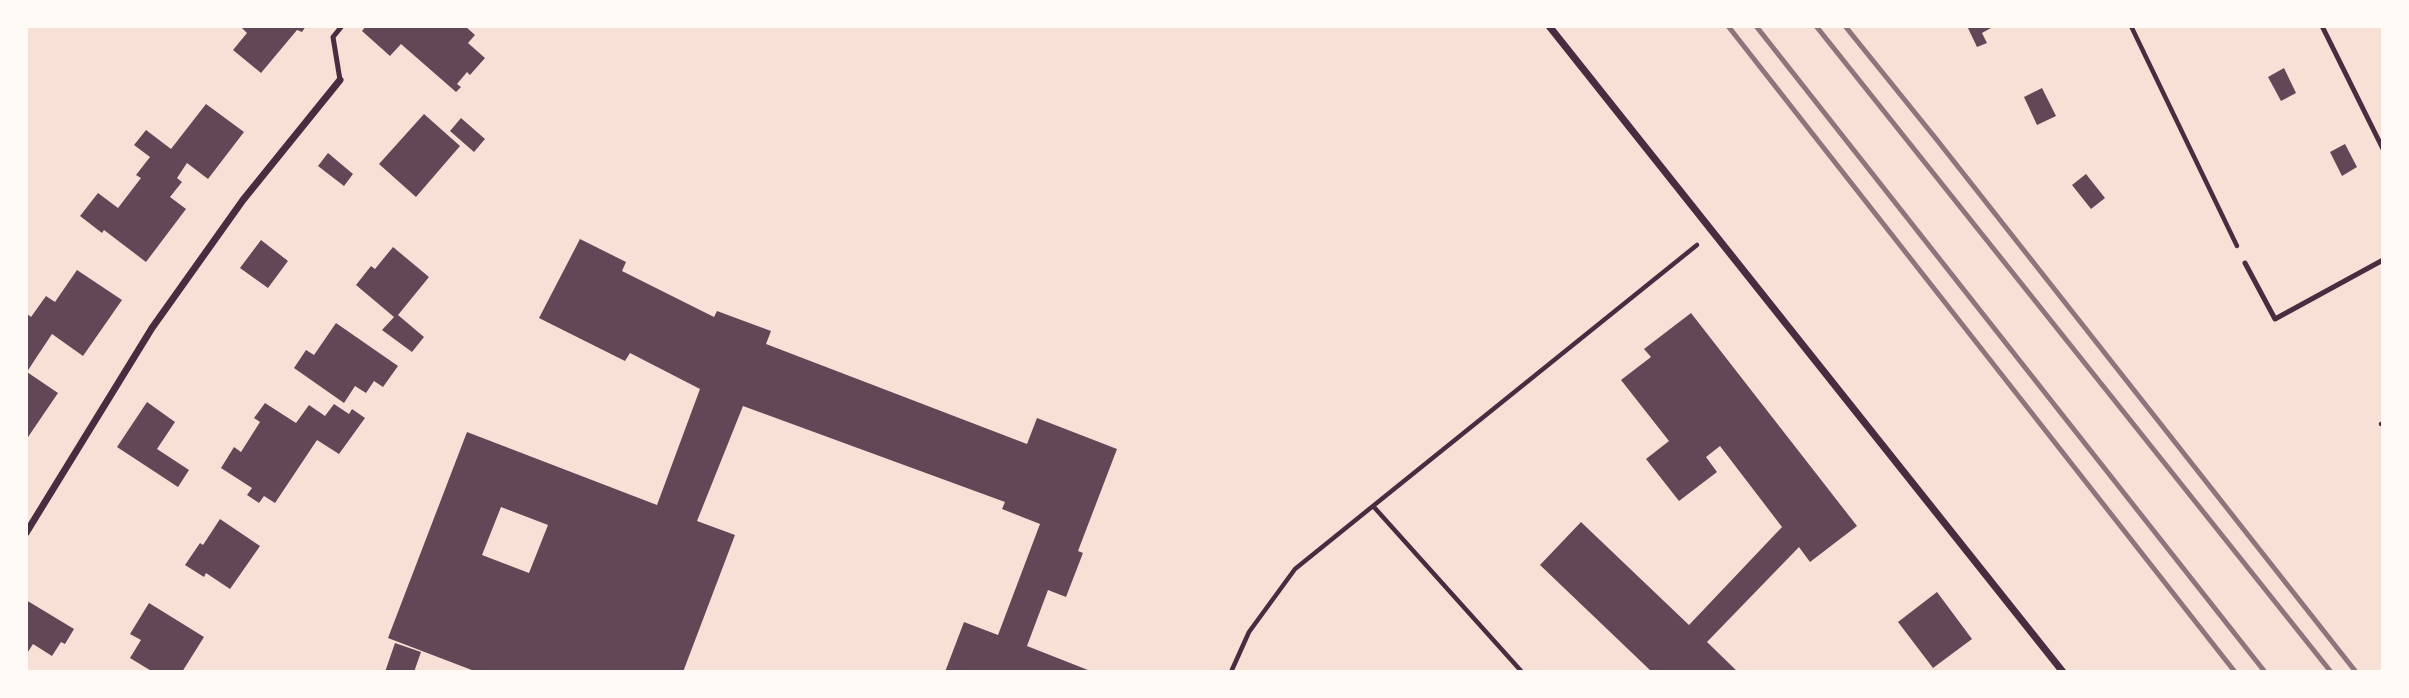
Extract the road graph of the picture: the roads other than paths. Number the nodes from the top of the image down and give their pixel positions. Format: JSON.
{"nodes":[{"id":1,"x":342,"y":26,"type":"edge"},
{"id":2,"x":1549,"y":26,"type":"edge"},
{"id":3,"x":2322,"y":26,"type":"edge"},
{"id":4,"x":340,"y":80,"type":"joint"},
{"id":5,"x":2383,"y":149,"type":"edge"},
{"id":6,"x":2383,"y":260,"type":"edge"},
{"id":7,"x":2245,"y":263,"type":"road end"},
{"id":8,"x":26,"y":533,"type":"edge"},
{"id":9,"x":2063,"y":672,"type":"edge"}],
"edges":[{"from":1,"to":4,"type":"lane"},
{"from":2,"to":9,"type":"street"},
{"from":3,"to":5,"type":"lane"},
{"from":4,"to":8,"type":"street"},
{"from":6,"to":7,"type":"lane"}]}
